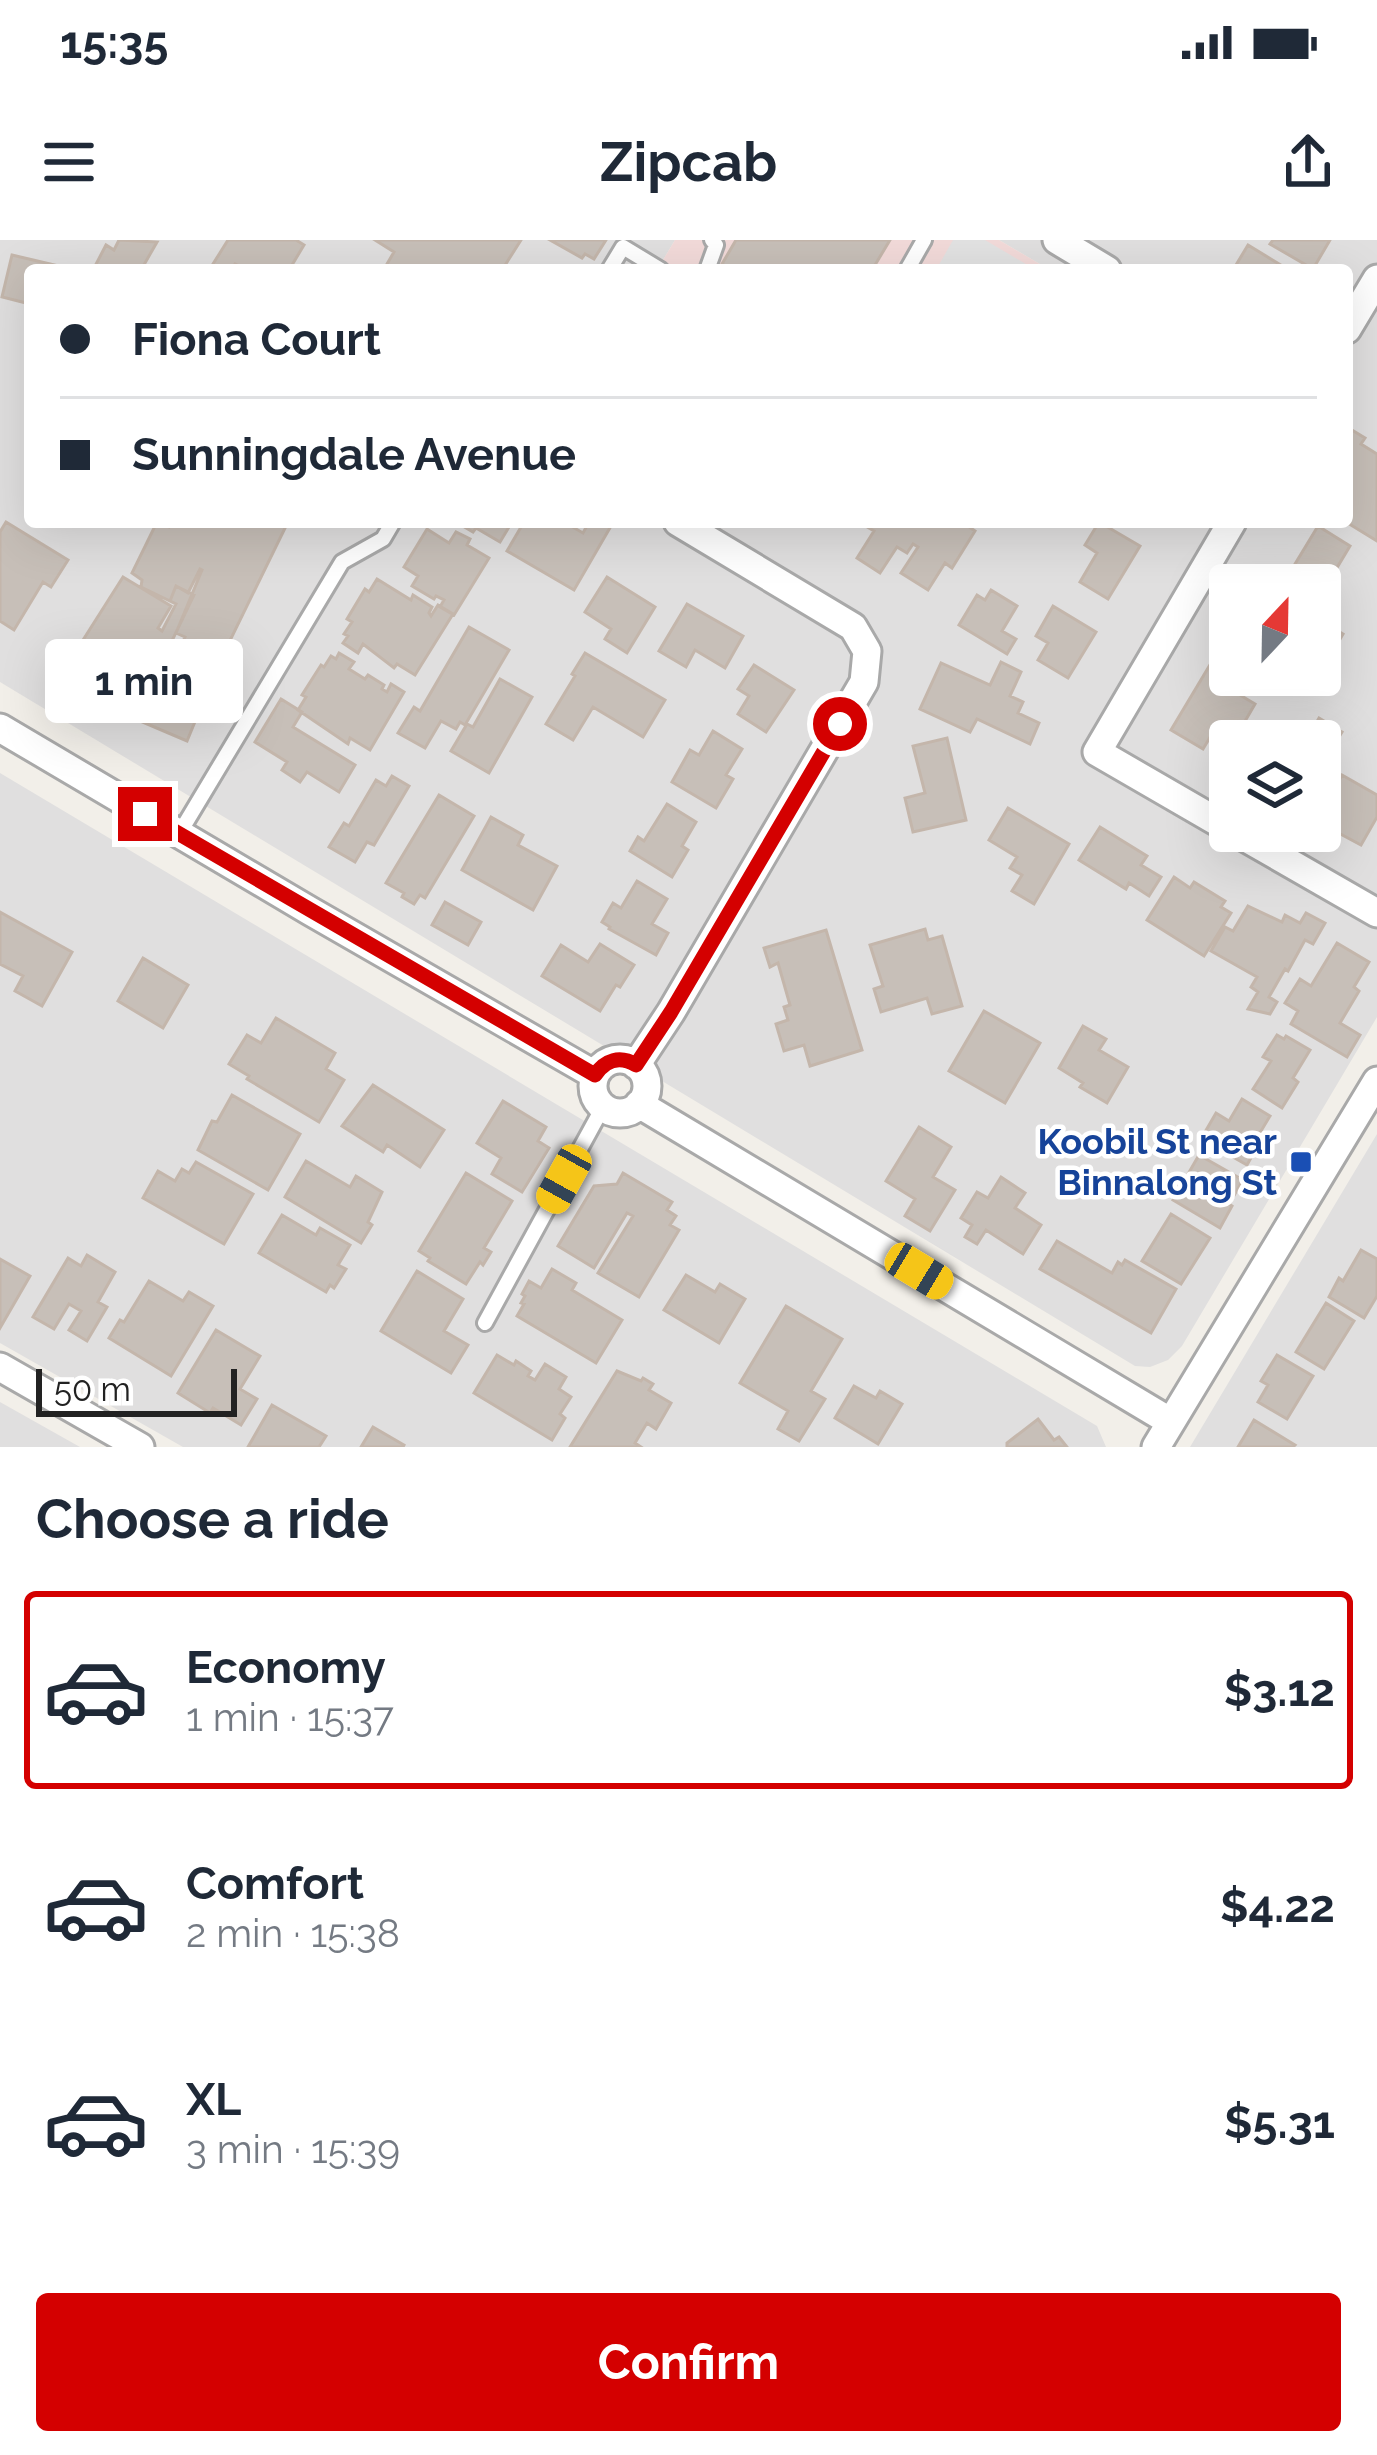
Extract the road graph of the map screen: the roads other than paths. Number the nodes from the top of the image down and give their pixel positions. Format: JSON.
{"nodes":[{"id":1,"x":1057,"y":240,"type":"edge"},
{"id":2,"x":613,"y":264,"type":"edge"},
{"id":3,"x":651,"y":264,"type":"edge"},
{"id":4,"x":1097,"y":264,"type":"edge"},
{"id":5,"x":1377,"y":279,"type":"edge"},
{"id":6,"x":1353,"y":318,"type":"edge"},
{"id":7,"x":389,"y":528,"type":"edge"},
{"id":8,"x":688,"y":528,"type":"edge"},
{"id":9,"x":1228,"y":528,"type":"edge"},
{"id":10,"x":0,"y":728,"type":"edge"},
{"id":11,"x":1209,"y":817,"type":"edge"},
{"id":12,"x":179,"y":834,"type":"junction"},
{"id":13,"x":1270,"y":852,"type":"edge"},
{"id":14,"x":1377,"y":914,"type":"edge"},
{"id":15,"x":636,"y":1065,"type":"junction"},
{"id":16,"x":595,"y":1075,"type":"junction"},
{"id":17,"x":1377,"y":1081,"type":"edge"},
{"id":18,"x":639,"y":1104,"type":"junction"},
{"id":19,"x":603,"y":1107,"type":"junction"},
{"id":20,"x":485,"y":1323,"type":"dead end"},
{"id":21,"x":0,"y":1367,"type":"edge"},
{"id":22,"x":1171,"y":1422,"type":"junction"},
{"id":23,"x":140,"y":1447,"type":"edge"},
{"id":24,"x":1156,"y":1447,"type":"edge"}],
"edges":[{"from":1,"to":4,"type":"street"},
{"from":2,"to":3,"type":"lane"},
{"from":5,"to":6,"type":"street"},
{"from":7,"to":12,"type":"lane"},
{"from":8,"to":15,"type":"street"},
{"from":9,"to":11,"type":"street"},
{"from":10,"to":12,"type":"street"},
{"from":12,"to":16,"type":"street"},
{"from":13,"to":14,"type":"street"},
{"from":15,"to":16,"type":"street"},
{"from":15,"to":18,"type":"street"},
{"from":16,"to":19,"type":"street"},
{"from":17,"to":22,"type":"street"},
{"from":18,"to":19,"type":"street"},
{"from":18,"to":22,"type":"street"},
{"from":19,"to":20,"type":"lane"},
{"from":21,"to":23,"type":"street"},
{"from":22,"to":24,"type":"street"}]}
